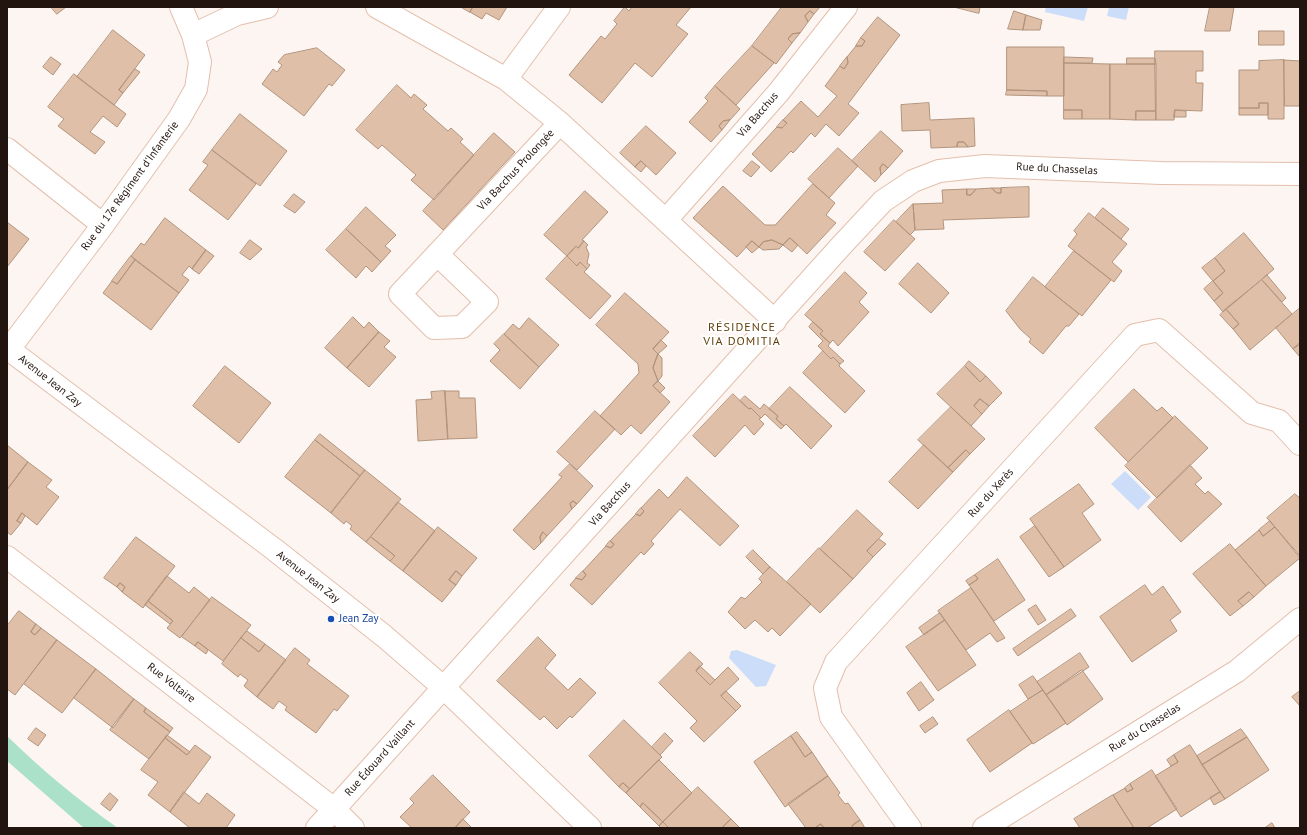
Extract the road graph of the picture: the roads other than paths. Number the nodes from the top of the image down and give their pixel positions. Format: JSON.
{"nodes":[{"id":1,"x":181,"y":7,"type":"edge"},
{"id":2,"x":267,"y":7,"type":"edge"},
{"id":3,"x":376,"y":7,"type":"edge"},
{"id":4,"x":559,"y":7,"type":"edge"},
{"id":5,"x":846,"y":7,"type":"edge"},
{"id":6,"x":193,"y":34,"type":"junction"},
{"id":7,"x":506,"y":79,"type":"junction"},
{"id":8,"x":560,"y":123,"type":"junction"},
{"id":9,"x":7,"y":149,"type":"edge"},
{"id":10,"x":1300,"y":174,"type":"edge"},
{"id":11,"x":666,"y":220,"type":"junction"},
{"id":12,"x":103,"y":225,"type":"junction"},
{"id":13,"x":841,"y":246,"type":"joint"},
{"id":14,"x":437,"y":254,"type":"dead end"},
{"id":15,"x":775,"y":321,"type":"junction"},
{"id":16,"x":8,"y":348,"type":"edge"},
{"id":17,"x":1300,"y":444,"type":"edge"},
{"id":18,"x":7,"y":557,"type":"edge"},
{"id":19,"x":1300,"y":619,"type":"edge"},
{"id":20,"x":444,"y":688,"type":"junction"},
{"id":21,"x":334,"y":809,"type":"junction"},
{"id":22,"x":317,"y":828,"type":"edge"},
{"id":23,"x":353,"y":828,"type":"edge"},
{"id":24,"x":590,"y":828,"type":"edge"},
{"id":25,"x":910,"y":828,"type":"edge"},
{"id":26,"x":984,"y":828,"type":"edge"}],
"edges":[{"from":1,"to":6,"type":"street","name":"Rue du 17e Régiment d'Infanterie"},
{"from":2,"to":6,"type":"street"},
{"from":3,"to":7,"type":"street","name":"Via Bacchus Prolongée"},
{"from":4,"to":7,"type":"street"},
{"from":5,"to":11,"type":"street","name":"Via Bacchus"},
{"from":6,"to":12,"type":"street","name":"Rue du 17e Régiment d'Infanterie"},
{"from":7,"to":8,"type":"street","name":"Via Bacchus Prolongée"},
{"from":8,"to":11,"type":"street"},
{"from":8,"to":14,"type":"street","name":"Via Bacchus Prolongée"},
{"from":9,"to":12,"type":"street"},
{"from":10,"to":13,"type":"street","name":"Rue du Chasselas"},
{"from":11,"to":15,"type":"street"},
{"from":12,"to":16,"type":"street","name":"Rue du 17e Régiment d'Infanterie"},
{"from":13,"to":15,"type":"street","name":"Via Bacchus"},
{"from":15,"to":20,"type":"street","name":"Via Bacchus"},
{"from":16,"to":20,"type":"street","name":"Avenue Jean Zay"},
{"from":17,"to":25,"type":"street","name":"Rue du Xerès"},
{"from":18,"to":21,"type":"street","name":"Rue Voltaire"},
{"from":19,"to":26,"type":"street","name":"Rue du Chasselas"},
{"from":20,"to":21,"type":"street","name":"Rue Édouard Vaillant"},
{"from":20,"to":24,"type":"street","name":"Avenue Jean Zay"},
{"from":21,"to":22,"type":"street","name":"Rue Édouard Vaillant"},
{"from":21,"to":23,"type":"street","name":"Rue Voltaire"}]}
